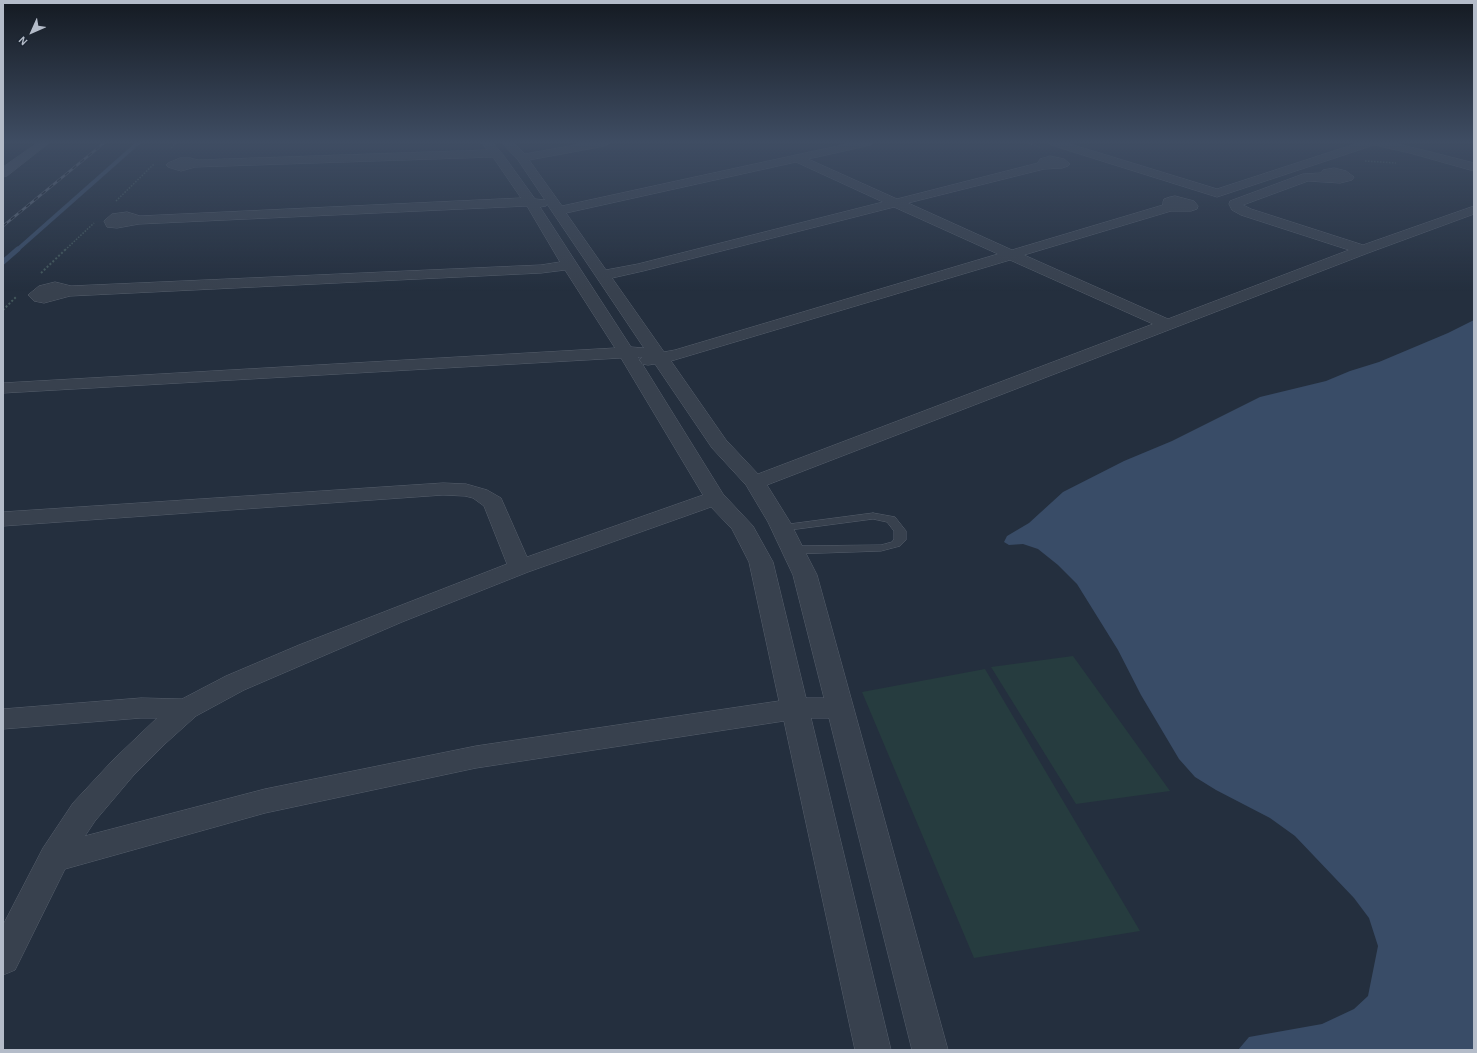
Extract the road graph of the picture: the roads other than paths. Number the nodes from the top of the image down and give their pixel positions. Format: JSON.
{"nodes":[{"id":1,"x":536,"y":192,"type":"edge"},
{"id":2,"x":621,"y":192,"type":"edge"},
{"id":3,"x":872,"y":192,"type":"edge"},
{"id":4,"x":934,"y":192,"type":"edge"},
{"id":5,"x":1267,"y":192,"type":"edge"},
{"id":6,"x":894,"y":202,"type":"junction"},
{"id":7,"x":547,"y":206,"type":"junction"},
{"id":8,"x":1170,"y":207,"type":"dead end"},
{"id":9,"x":1474,"y":210,"type":"edge"},
{"id":10,"x":139,"y":220,"type":"dead end"},
{"id":11,"x":1363,"y":250,"type":"junction"},
{"id":12,"x":1012,"y":254,"type":"junction"},
{"id":13,"x":583,"y":267,"type":"junction"},
{"id":14,"x":70,"y":291,"type":"dead end"},
{"id":15,"x":1168,"y":325,"type":"junction"},
{"id":16,"x":658,"y":354,"type":"junction"},
{"id":17,"x":630,"y":358,"type":"junction"},
{"id":18,"x":3,"y":388,"type":"edge"},
{"id":19,"x":738,"y":464,"type":"junction"},
{"id":20,"x":760,"y":491,"type":"junction"},
{"id":21,"x":715,"y":496,"type":"junction"},
{"id":22,"x":3,"y":519,"type":"edge"},
{"id":23,"x":782,"y":528,"type":"junction"},
{"id":24,"x":793,"y":550,"type":"junction"},
{"id":25,"x":520,"y":567,"type":"junction"},
{"id":26,"x":839,"y":707,"type":"junction"},
{"id":27,"x":186,"y":709,"type":"junction"},
{"id":28,"x":794,"y":710,"type":"junction"},
{"id":29,"x":3,"y":719,"type":"edge"},
{"id":30,"x":54,"y":858,"type":"junction"},
{"id":31,"x":3,"y":959,"type":"edge"},
{"id":32,"x":873,"y":1050,"type":"edge"},
{"id":33,"x":930,"y":1050,"type":"edge"}],
"edges":[{"from":1,"to":7,"type":"street"},
{"from":2,"to":7,"type":"street"},
{"from":3,"to":6,"type":"street"},
{"from":4,"to":6,"type":"street"},
{"from":5,"to":11,"type":"street"},
{"from":6,"to":12,"type":"street"},
{"from":6,"to":13,"type":"street"},
{"from":7,"to":10,"type":"street"},
{"from":7,"to":13,"type":"street"},
{"from":8,"to":12,"type":"street"},
{"from":9,"to":11,"type":"street"},
{"from":11,"to":15,"type":"street"},
{"from":12,"to":15,"type":"street"},
{"from":12,"to":16,"type":"street"},
{"from":13,"to":14,"type":"street"},
{"from":13,"to":16,"type":"street"},
{"from":13,"to":17,"type":"street"},
{"from":15,"to":20,"type":"street"},
{"from":16,"to":17,"type":"street"},
{"from":16,"to":19,"type":"street"},
{"from":17,"to":18,"type":"street"},
{"from":17,"to":21,"type":"street"},
{"from":19,"to":20,"type":"street"},
{"from":19,"to":21,"type":"street"},
{"from":20,"to":21,"type":"street"},
{"from":20,"to":23,"type":"street"},
{"from":21,"to":25,"type":"street"},
{"from":21,"to":28,"type":"street"},
{"from":22,"to":25,"type":"street"},
{"from":23,"to":24,"type":"street"},
{"from":23,"to":24,"type":"lane"},
{"from":24,"to":26,"type":"street"},
{"from":25,"to":27,"type":"street"},
{"from":26,"to":28,"type":"street"},
{"from":26,"to":33,"type":"street"},
{"from":27,"to":29,"type":"street"},
{"from":27,"to":30,"type":"street"},
{"from":28,"to":30,"type":"street"},
{"from":28,"to":32,"type":"street"},
{"from":30,"to":31,"type":"street"}]}
